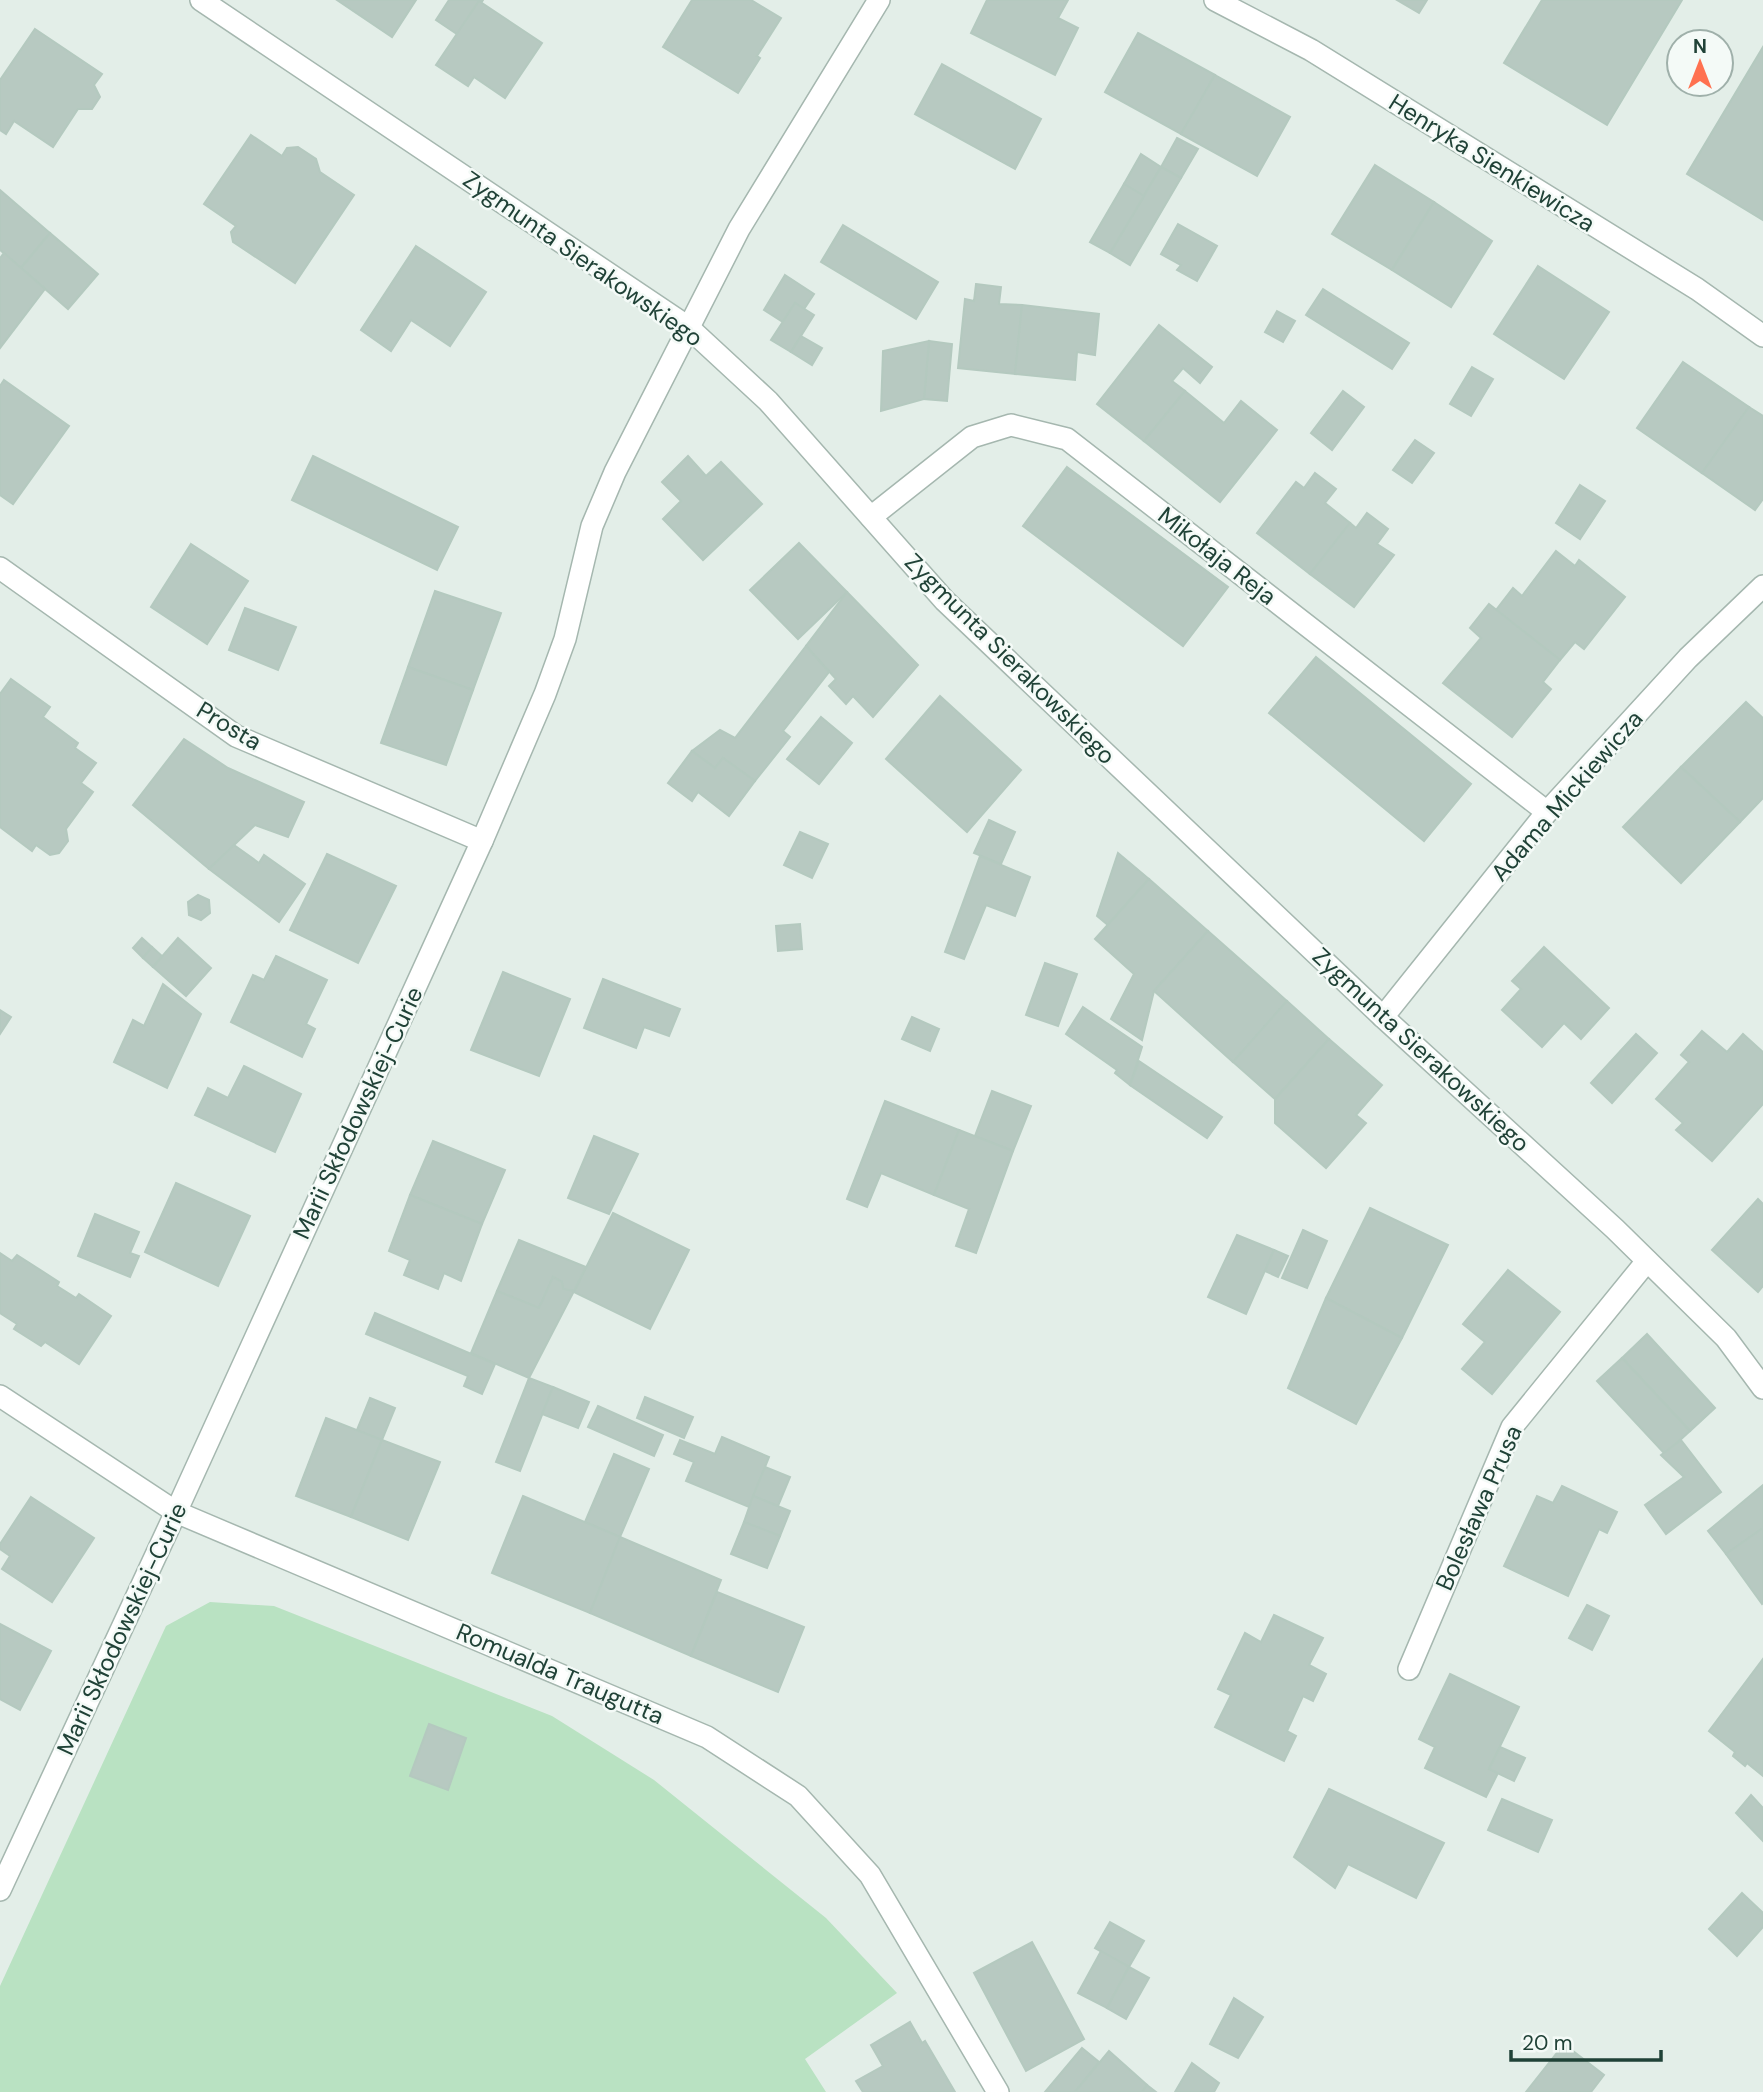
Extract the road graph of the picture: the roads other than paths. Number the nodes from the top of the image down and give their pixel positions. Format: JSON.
{"nodes":[{"id":1,"x":201,"y":0,"type":"edge"},
{"id":2,"x":879,"y":0,"type":"edge"},
{"id":3,"x":1215,"y":0,"type":"edge"},
{"id":4,"x":688,"y":327,"type":"junction"},
{"id":5,"x":1763,"y":336,"type":"edge"},
{"id":6,"x":871,"y":517,"type":"junction"},
{"id":7,"x":0,"y":568,"type":"edge"},
{"id":8,"x":1763,"y":586,"type":"edge"},
{"id":9,"x":1547,"y":812,"type":"junction"},
{"id":10,"x":482,"y":841,"type":"junction"},
{"id":11,"x":1383,"y":1017,"type":"junction"},
{"id":12,"x":1647,"y":1261,"type":"junction"},
{"id":13,"x":1763,"y":1388,"type":"edge"},
{"id":14,"x":0,"y":1396,"type":"edge"},
{"id":15,"x":176,"y":1511,"type":"junction"},
{"id":16,"x":1409,"y":1668,"type":"dead end"},
{"id":17,"x":0,"y":1890,"type":"edge"},
{"id":18,"x":999,"y":2092,"type":"edge"}],
"edges":[{"from":1,"to":4,"type":"street","name":"Zygmunta Sierakowskiego"},
{"from":2,"to":4,"type":"street","name":"Marii Skłodowskiej-Curie"},
{"from":3,"to":5,"type":"street","name":"Henryka Sienkiewicza"},
{"from":4,"to":6,"type":"street","name":"Zygmunta Sierakowskiego"},
{"from":4,"to":10,"type":"street","name":"Marii Skłodowskiej-Curie"},
{"from":6,"to":9,"type":"street","name":"Mikołaja Reja"},
{"from":6,"to":11,"type":"street","name":"Zygmunta Sierakowskiego"},
{"from":7,"to":10,"type":"street","name":"Prosta"},
{"from":8,"to":9,"type":"street","name":"Adama Mickiewicza"},
{"from":9,"to":11,"type":"street","name":"Adama Mickiewicza"},
{"from":10,"to":15,"type":"street","name":"Marii Skłodowskiej-Curie"},
{"from":11,"to":12,"type":"street","name":"Zygmunta Sierakowskiego"},
{"from":12,"to":13,"type":"street","name":"Zygmunta Sierakowskiego"},
{"from":12,"to":16,"type":"street","name":"Bolesława Prusa"},
{"from":14,"to":15,"type":"street","name":"Romualda Traugutta"},
{"from":15,"to":17,"type":"street","name":"Marii Skłodowskiej-Curie"},
{"from":15,"to":18,"type":"street","name":"Romualda Traugutta"}]}
